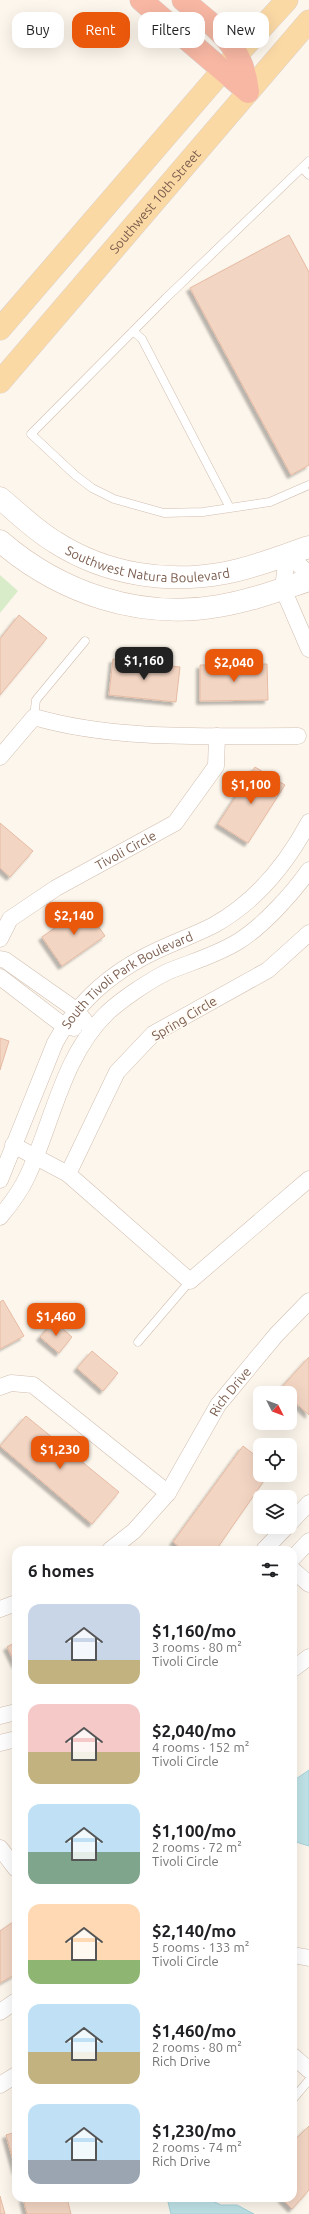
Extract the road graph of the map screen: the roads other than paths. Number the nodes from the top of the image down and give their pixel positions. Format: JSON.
{"nodes":[{"id":1,"x":141,"y":0,"type":"edge"},
{"id":2,"x":183,"y":0,"type":"edge"},
{"id":3,"x":287,"y":0,"type":"edge"},
{"id":4,"x":309,"y":21,"type":"edge"},
{"id":5,"x":239,"y":55,"type":"junction"},
{"id":6,"x":223,"y":70,"type":"junction"},
{"id":7,"x":248,"y":92,"type":"junction"},
{"id":8,"x":309,"y":161,"type":"edge"},
{"id":9,"x":302,"y":168,"type":"junction"},
{"id":10,"x":309,"y":175,"type":"edge"},
{"id":11,"x":0,"y":329,"type":"edge"},
{"id":12,"x":133,"y":331,"type":"junction"},
{"id":13,"x":0,"y":382,"type":"edge"},
{"id":14,"x":309,"y":485,"type":"edge"},
{"id":15,"x":0,"y":498,"type":"edge"},
{"id":16,"x":230,"y":508,"type":"junction"},
{"id":17,"x":0,"y":541,"type":"edge"},
{"id":18,"x":309,"y":547,"type":"edge"},
{"id":19,"x":287,"y":554,"type":"junction"},
{"id":20,"x":309,"y":574,"type":"edge"},
{"id":21,"x":309,"y":580,"type":"edge"},
{"id":22,"x":283,"y":589,"type":"junction"},
{"id":23,"x":85,"y":642,"type":"dead end"},
{"id":24,"x":309,"y":649,"type":"edge"},
{"id":25,"x":34,"y":717,"type":"junction"},
{"id":26,"x":216,"y":736,"type":"junction"},
{"id":27,"x":298,"y":736,"type":"dead end"},
{"id":28,"x":0,"y":757,"type":"edge"},
{"id":29,"x":309,"y":822,"type":"edge"},
{"id":30,"x":309,"y":870,"type":"edge"},
{"id":31,"x":5,"y":915,"type":"edge"},
{"id":32,"x":309,"y":934,"type":"edge"},
{"id":33,"x":0,"y":940,"type":"edge"},
{"id":34,"x":0,"y":959,"type":"edge"},
{"id":35,"x":0,"y":977,"type":"edge"},
{"id":36,"x":76,"y":1010,"type":"junction"},
{"id":37,"x":64,"y":1026,"type":"junction"},
{"id":38,"x":92,"y":1030,"type":"junction"},
{"id":39,"x":13,"y":1145,"type":"junction"},
{"id":40,"x":35,"y":1157,"type":"junction"},
{"id":41,"x":68,"y":1174,"type":"junction"},
{"id":42,"x":309,"y":1179,"type":"edge"},
{"id":43,"x":0,"y":1180,"type":"edge"},
{"id":44,"x":0,"y":1217,"type":"edge"},
{"id":45,"x":190,"y":1281,"type":"junction"},
{"id":46,"x":309,"y":1301,"type":"edge"},
{"id":47,"x":138,"y":1342,"type":"dead end"},
{"id":48,"x":0,"y":1387,"type":"edge"},
{"id":49,"x":168,"y":1493,"type":"junction"},
{"id":50,"x":309,"y":1503,"type":"edge"},
{"id":51,"x":297,"y":1516,"type":"edge"},
{"id":52,"x":280,"y":1534,"type":"edge"},
{"id":53,"x":309,"y":1541,"type":"edge"},
{"id":54,"x":115,"y":1546,"type":"edge"},
{"id":55,"x":270,"y":1546,"type":"edge"},
{"id":56,"x":297,"y":1554,"type":"edge"},
{"id":57,"x":297,"y":1574,"type":"edge"},
{"id":58,"x":309,"y":1584,"type":"edge"},
{"id":59,"x":12,"y":1604,"type":"edge"},
{"id":60,"x":0,"y":1609,"type":"edge"},
{"id":61,"x":309,"y":1657,"type":"edge"},
{"id":62,"x":297,"y":1666,"type":"edge"},
{"id":63,"x":12,"y":1713,"type":"edge"},
{"id":64,"x":0,"y":1716,"type":"edge"},
{"id":65,"x":12,"y":1740,"type":"edge"},
{"id":66,"x":0,"y":1743,"type":"edge"},
{"id":67,"x":0,"y":1848,"type":"edge"},
{"id":68,"x":12,"y":1864,"type":"edge"},
{"id":69,"x":297,"y":1956,"type":"edge"},
{"id":70,"x":309,"y":1958,"type":"edge"},
{"id":71,"x":12,"y":2003,"type":"edge"},
{"id":72,"x":0,"y":2012,"type":"edge"},
{"id":73,"x":297,"y":2060,"type":"edge"},
{"id":74,"x":309,"y":2070,"type":"edge"},
{"id":75,"x":12,"y":2077,"type":"edge"},
{"id":76,"x":309,"y":2080,"type":"edge"},
{"id":77,"x":0,"y":2085,"type":"edge"},
{"id":78,"x":297,"y":2094,"type":"edge"}],
"edges":[{"from":1,"to":6,"type":"highway"},
{"from":2,"to":5,"type":"highway"},
{"from":3,"to":5,"type":"main road"},
{"from":4,"to":7,"type":"main road","name":"Southwest 10th Street"},
{"from":5,"to":6,"type":"main road"},
{"from":5,"to":7,"type":"highway"},
{"from":6,"to":7,"type":"highway"},
{"from":6,"to":11,"type":"main road"},
{"from":7,"to":13,"type":"main road","name":"Southwest 10th Street"},
{"from":8,"to":9,"type":"lane"},
{"from":9,"to":10,"type":"lane"},
{"from":9,"to":12,"type":"lane"},
{"from":12,"to":16,"type":"lane"},
{"from":12,"to":16,"type":"lane"},
{"from":14,"to":16,"type":"lane"},
{"from":15,"to":19,"type":"street","name":"Southwest Natura Boulevard"},
{"from":17,"to":22,"type":"street"},
{"from":18,"to":19,"type":"street","name":"Southwest Natura Boulevard"},
{"from":19,"to":20,"type":"street"},
{"from":19,"to":22,"type":"street"},
{"from":21,"to":22,"type":"street"},
{"from":22,"to":24,"type":"street"},
{"from":23,"to":25,"type":"lane"},
{"from":25,"to":26,"type":"street"},
{"from":25,"to":28,"type":"street"},
{"from":26,"to":27,"type":"street"},
{"from":26,"to":31,"type":"street","name":"Tivoli Circle"},
{"from":29,"to":36,"type":"street","name":"South Tivoli Park Boulevard"},
{"from":30,"to":38,"type":"street","name":"South Tivoli Park Boulevard"},
{"from":31,"to":33,"type":"street","name":"Tivoli Circle"},
{"from":32,"to":41,"type":"street","name":"Spring Circle"},
{"from":34,"to":36,"type":"street"},
{"from":35,"to":37,"type":"street"},
{"from":36,"to":37,"type":"street","name":"South Tivoli Park Boulevard"},
{"from":36,"to":38,"type":"street"},
{"from":37,"to":38,"type":"street"},
{"from":37,"to":39,"type":"street","name":"South Tivoli Park Boulevard"},
{"from":38,"to":40,"type":"street","name":"South Tivoli Park Boulevard"},
{"from":39,"to":40,"type":"street"},
{"from":39,"to":43,"type":"street","name":"South Tivoli Park Boulevard"},
{"from":40,"to":41,"type":"street"},
{"from":40,"to":44,"type":"street","name":"South Tivoli Park Boulevard"},
{"from":41,"to":45,"type":"street"},
{"from":42,"to":45,"type":"street"},
{"from":45,"to":47,"type":"lane"},
{"from":46,"to":49,"type":"street","name":"Rich Drive"},
{"from":48,"to":49,"type":"street"},
{"from":49,"to":54,"type":"street","name":"Rich Drive"},
{"from":50,"to":51,"type":"street"},
{"from":52,"to":55,"type":"street"},
{"from":53,"to":56,"type":"street"},
{"from":57,"to":58,"type":"street"},
{"from":59,"to":60,"type":"street"},
{"from":61,"to":62,"type":"street"},
{"from":63,"to":64,"type":"street"},
{"from":65,"to":66,"type":"street"},
{"from":67,"to":68,"type":"street"},
{"from":69,"to":70,"type":"street"},
{"from":71,"to":72,"type":"street"},
{"from":73,"to":74,"type":"street"},
{"from":75,"to":77,"type":"street"},
{"from":76,"to":78,"type":"lane"}]}
